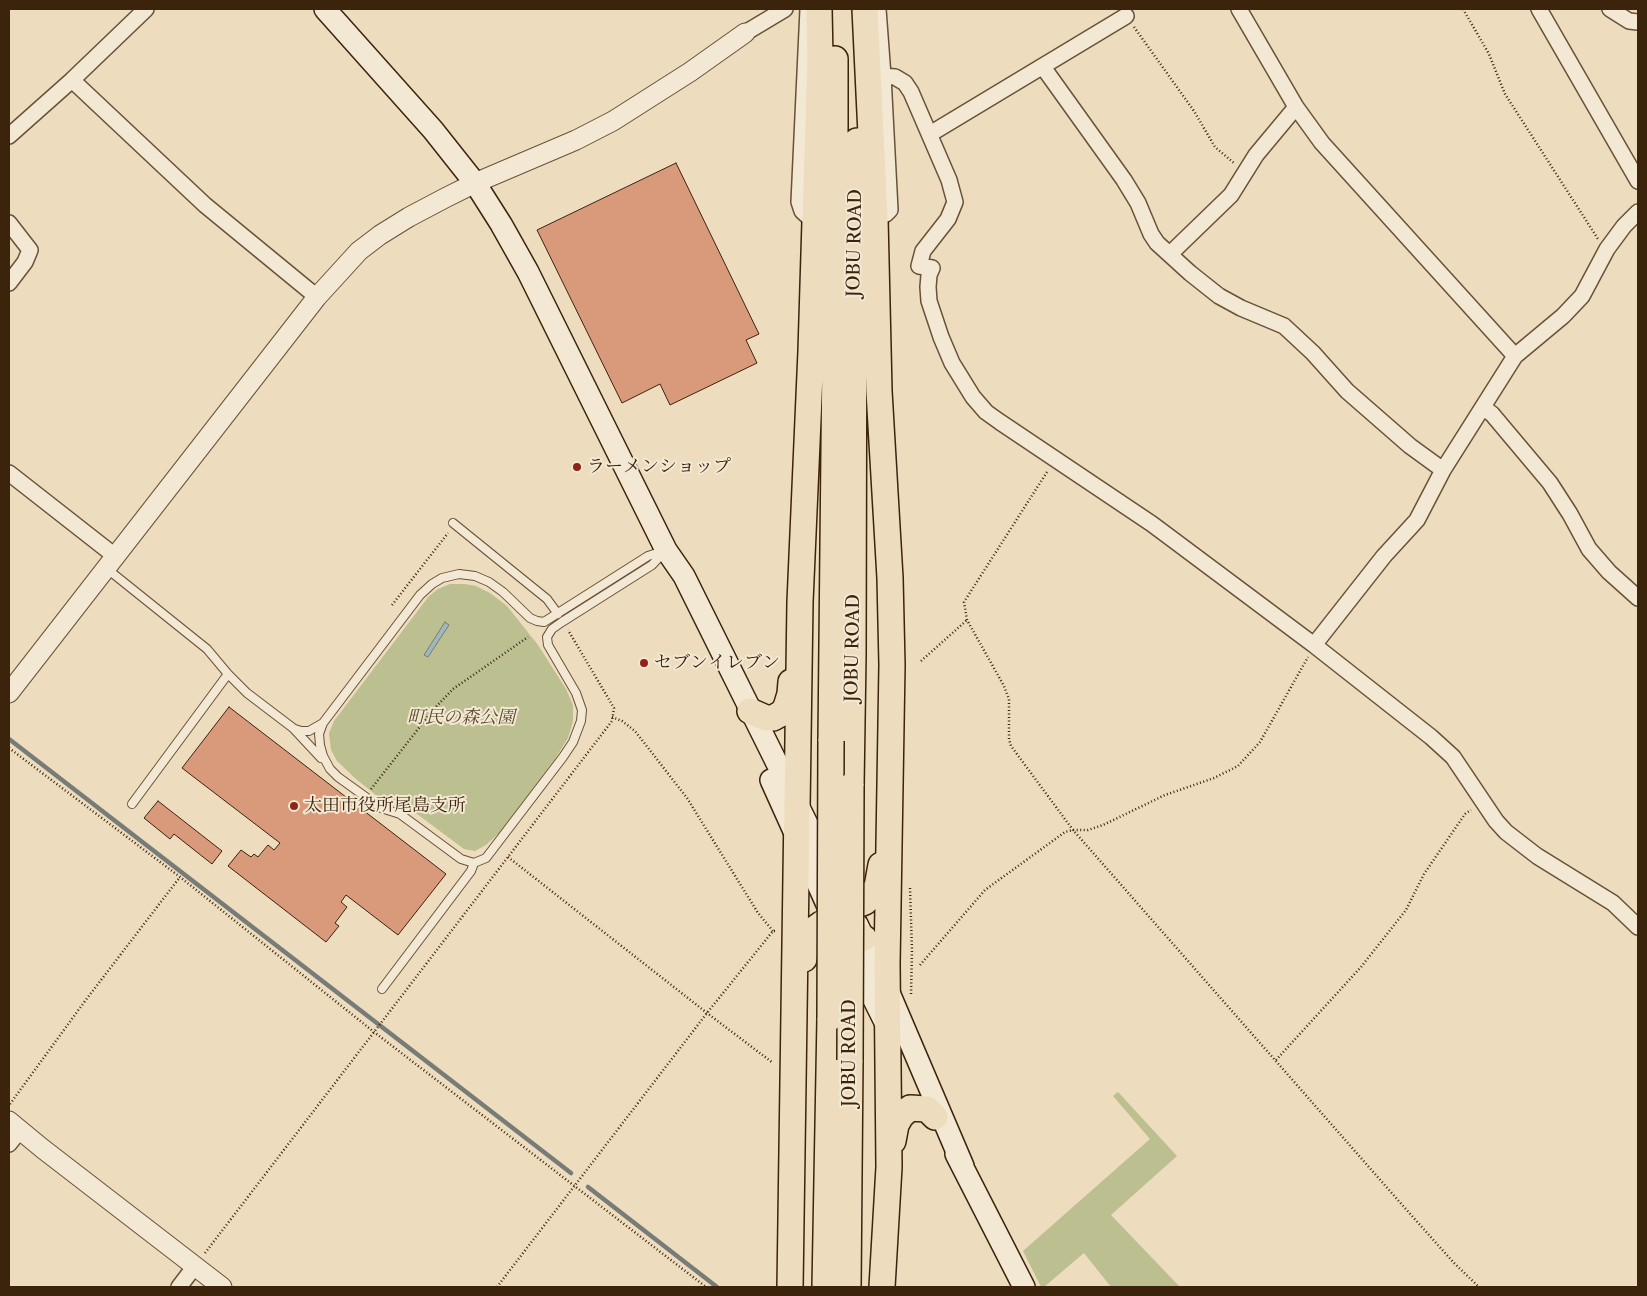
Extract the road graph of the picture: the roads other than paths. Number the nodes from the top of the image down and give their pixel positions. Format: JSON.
{"nodes":[{"id":1,"x":146,"y":9,"type":"edge"},
{"id":2,"x":325,"y":9,"type":"edge"},
{"id":3,"x":785,"y":9,"type":"edge"},
{"id":4,"x":808,"y":9,"type":"edge"},
{"id":5,"x":819,"y":9,"type":"edge"},
{"id":6,"x":834,"y":9,"type":"edge"},
{"id":7,"x":856,"y":9,"type":"edge"},
{"id":8,"x":865,"y":9,"type":"edge"},
{"id":9,"x":878,"y":9,"type":"edge"},
{"id":10,"x":1238,"y":9,"type":"edge"},
{"id":11,"x":1539,"y":9,"type":"edge"},
{"id":12,"x":1610,"y":9,"type":"edge"},
{"id":13,"x":1126,"y":16,"type":"road end"},
{"id":14,"x":1638,"y":22,"type":"edge"},
{"id":15,"x":745,"y":33,"type":"joint"},
{"id":16,"x":1043,"y":67,"type":"junction"},
{"id":17,"x":883,"y":76,"type":"junction"},
{"id":18,"x":72,"y":80,"type":"junction"},
{"id":19,"x":1296,"y":107,"type":"junction"},
{"id":20,"x":930,"y":134,"type":"junction"},
{"id":21,"x":9,"y":136,"type":"edge"},
{"id":22,"x":1638,"y":181,"type":"edge"},
{"id":23,"x":475,"y":183,"type":"junction"},
{"id":24,"x":1638,"y":212,"type":"edge"},
{"id":25,"x":875,"y":218,"type":"junction"},
{"id":26,"x":814,"y":222,"type":"junction"},
{"id":27,"x":9,"y":223,"type":"edge"},
{"id":28,"x":1170,"y":254,"type":"junction"},
{"id":29,"x":9,"y":284,"type":"edge"},
{"id":30,"x":317,"y":296,"type":"junction"},
{"id":31,"x":1515,"y":356,"type":"junction"},
{"id":32,"x":1483,"y":407,"type":"junction"},
{"id":33,"x":1443,"y":470,"type":"junction"},
{"id":34,"x":9,"y":473,"type":"edge"},
{"id":35,"x":453,"y":523,"type":"road end"},
{"id":36,"x":666,"y":550,"type":"junction"},
{"id":37,"x":111,"y":562,"type":"junction"},
{"id":38,"x":1638,"y":598,"type":"edge"},
{"id":39,"x":800,"y":602,"type":"junction"},
{"id":40,"x":558,"y":614,"type":"junction"},
{"id":41,"x":1314,"y":644,"type":"junction"},
{"id":42,"x":228,"y":674,"type":"junction"},
{"id":43,"x":9,"y":693,"type":"edge"},
{"id":44,"x":750,"y":712,"type":"junction"},
{"id":45,"x":323,"y":723,"type":"junction"},
{"id":46,"x":293,"y":728,"type":"junction"},
{"id":47,"x":330,"y":769,"type":"junction"},
{"id":48,"x":891,"y":776,"type":"junction"},
{"id":49,"x":132,"y":804,"type":"dead end"},
{"id":50,"x":798,"y":804,"type":"junction"},
{"id":51,"x":797,"y":841,"type":"junction"},
{"id":52,"x":474,"y":863,"type":"junction"},
{"id":53,"x":820,"y":890,"type":"joint"},
{"id":54,"x":842,"y":915,"type":"junction"},
{"id":55,"x":1638,"y":927,"type":"edge"},
{"id":56,"x":864,"y":938,"type":"joint"},
{"id":57,"x":887,"y":988,"type":"junction"},
{"id":58,"x":382,"y":989,"type":"dead end"},
{"id":59,"x":794,"y":1011,"type":"junction"},
{"id":60,"x":888,"y":1027,"type":"junction"},
{"id":61,"x":935,"y":1117,"type":"junction"},
{"id":62,"x":13,"y":1131,"type":"edge"},
{"id":63,"x":963,"y":1166,"type":"junction"},
{"id":64,"x":889,"y":1167,"type":"junction"},
{"id":65,"x":195,"y":1266,"type":"junction"},
{"id":66,"x":179,"y":1287,"type":"edge"},
{"id":67,"x":222,"y":1287,"type":"edge"},
{"id":68,"x":790,"y":1287,"type":"edge"},
{"id":69,"x":825,"y":1287,"type":"edge"},
{"id":70,"x":848,"y":1287,"type":"edge"},
{"id":71,"x":882,"y":1287,"type":"edge"},
{"id":72,"x":1024,"y":1287,"type":"edge"}],
"edges":[{"from":1,"to":18,"type":"street"},
{"from":2,"to":23,"type":"main road"},
{"from":3,"to":15,"type":"street"},
{"from":4,"to":26,"type":"street"},
{"from":5,"to":26,"type":"highway"},
{"from":6,"to":69,"type":"highway","name":"JOBU ROAD","bridge":true},
{"from":7,"to":70,"type":"highway","name":"JOBU ROAD","bridge":true},
{"from":8,"to":25,"type":"highway"},
{"from":9,"to":17,"type":"street"},
{"from":10,"to":19,"type":"street"},
{"from":11,"to":22,"type":"street"},
{"from":12,"to":14,"type":"street"},
{"from":13,"to":16,"type":"street"},
{"from":15,"to":23,"type":"street"},
{"from":16,"to":20,"type":"street"},
{"from":16,"to":28,"type":"street"},
{"from":17,"to":20,"type":"street"},
{"from":17,"to":25,"type":"street"},
{"from":18,"to":21,"type":"street"},
{"from":18,"to":30,"type":"street"},
{"from":19,"to":28,"type":"street"},
{"from":19,"to":31,"type":"street"},
{"from":20,"to":41,"type":"street"},
{"from":23,"to":30,"type":"street"},
{"from":23,"to":36,"type":"main road"},
{"from":24,"to":31,"type":"street"},
{"from":25,"to":48,"type":"highway"},
{"from":26,"to":39,"type":"highway"},
{"from":27,"to":29,"type":"street"},
{"from":28,"to":33,"type":"street"},
{"from":30,"to":37,"type":"street"},
{"from":31,"to":32,"type":"street"},
{"from":32,"to":33,"type":"street"},
{"from":32,"to":38,"type":"street"},
{"from":33,"to":41,"type":"street"},
{"from":34,"to":37,"type":"street"},
{"from":35,"to":40,"type":"lane"},
{"from":36,"to":40,"type":"lane"},
{"from":36,"to":44,"type":"main road"},
{"from":36,"to":51,"type":"main road"},
{"from":36,"to":52,"type":"lane"},
{"from":37,"to":42,"type":"lane"},
{"from":37,"to":43,"type":"street"},
{"from":39,"to":44,"type":"highway"},
{"from":39,"to":50,"type":"highway"},
{"from":40,"to":45,"type":"lane"},
{"from":41,"to":55,"type":"street"},
{"from":42,"to":46,"type":"lane"},
{"from":42,"to":49,"type":"lane"},
{"from":44,"to":50,"type":"main road"},
{"from":45,"to":46,"type":"lane"},
{"from":45,"to":47,"type":"lane"},
{"from":46,"to":47,"type":"lane"},
{"from":47,"to":52,"type":"lane"},
{"from":48,"to":54,"type":"highway"},
{"from":48,"to":57,"type":"highway"},
{"from":50,"to":51,"type":"highway"},
{"from":50,"to":54,"type":"main road"},
{"from":51,"to":53,"type":"main road"},
{"from":51,"to":59,"type":"highway"},
{"from":52,"to":58,"type":"lane"},
{"from":53,"to":54,"type":"highway"},
{"from":54,"to":56,"type":"highway"},
{"from":54,"to":59,"type":"highway"},
{"from":54,"to":60,"type":"main road"},
{"from":56,"to":57,"type":"main road"},
{"from":57,"to":60,"type":"highway"},
{"from":57,"to":63,"type":"main road"},
{"from":59,"to":68,"type":"highway"},
{"from":60,"to":61,"type":"main road"},
{"from":60,"to":64,"type":"highway"},
{"from":61,"to":63,"type":"main road"},
{"from":61,"to":64,"type":"highway"},
{"from":62,"to":65,"type":"street"},
{"from":63,"to":72,"type":"main road"},
{"from":64,"to":71,"type":"highway"},
{"from":65,"to":66,"type":"street"},
{"from":65,"to":67,"type":"street"}]}
